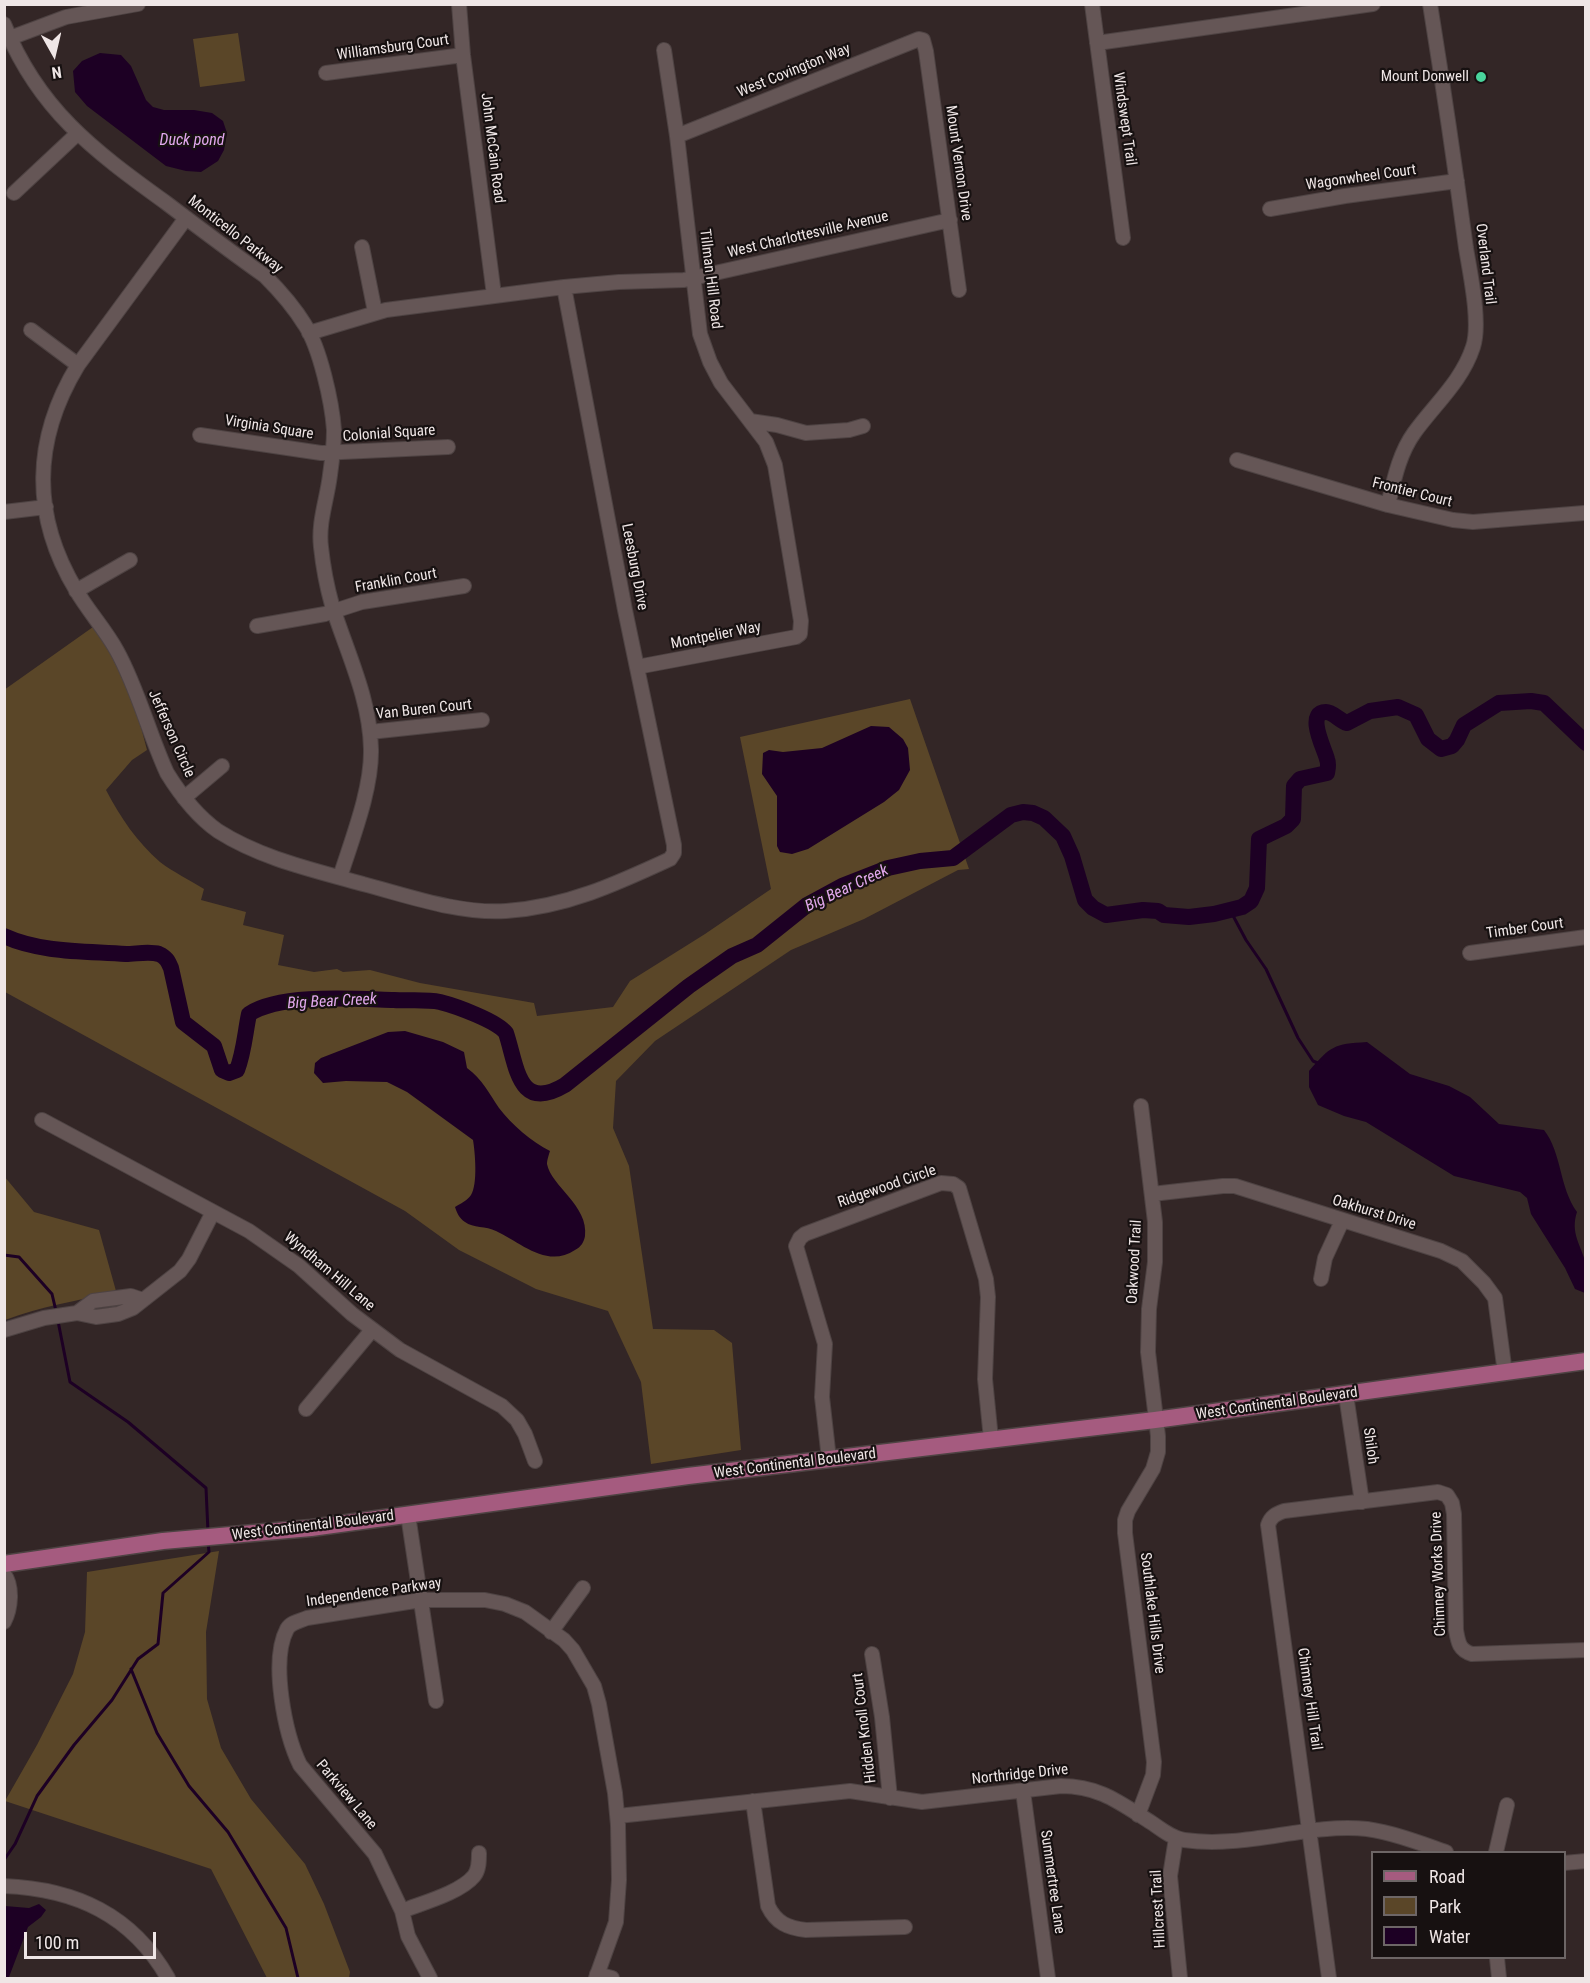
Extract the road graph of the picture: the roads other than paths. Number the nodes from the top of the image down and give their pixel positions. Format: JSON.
{"nodes":[{"id":1,"x":138,"y":4,"type":"edge"},
{"id":2,"x":459,"y":4,"type":"edge"},
{"id":3,"x":1092,"y":4,"type":"edge"},
{"id":4,"x":1373,"y":4,"type":"edge"},
{"id":5,"x":1430,"y":4,"type":"edge"},
{"id":6,"x":4,"y":24,"type":"edge"},
{"id":7,"x":10,"y":38,"type":"junction"},
{"id":8,"x":923,"y":40,"type":"joint"},
{"id":9,"x":1097,"y":43,"type":"junction"},
{"id":10,"x":664,"y":50,"type":"dead end"},
{"id":11,"x":463,"y":55,"type":"junction"},
{"id":12,"x":326,"y":73,"type":"dead end"},
{"id":13,"x":77,"y":134,"type":"junction"},
{"id":14,"x":677,"y":136,"type":"junction"},
{"id":15,"x":1457,"y":181,"type":"junction"},
{"id":16,"x":14,"y":193,"type":"dead end"},
{"id":17,"x":1269,"y":209,"type":"dead end"},
{"id":18,"x":186,"y":218,"type":"junction"},
{"id":19,"x":950,"y":220,"type":"junction"},
{"id":20,"x":1123,"y":238,"type":"dead end"},
{"id":21,"x":362,"y":247,"type":"dead end"},
{"id":22,"x":693,"y":278,"type":"junction"},
{"id":23,"x":564,"y":287,"type":"junction"},
{"id":24,"x":959,"y":290,"type":"dead end"},
{"id":25,"x":494,"y":295,"type":"junction"},
{"id":26,"x":375,"y":312,"type":"junction"},
{"id":27,"x":31,"y":330,"type":"dead end"},
{"id":28,"x":309,"y":333,"type":"junction"},
{"id":29,"x":78,"y":365,"type":"junction"},
{"id":30,"x":750,"y":421,"type":"junction"},
{"id":31,"x":863,"y":426,"type":"dead end"},
{"id":32,"x":200,"y":435,"type":"dead end"},
{"id":33,"x":448,"y":447,"type":"dead end"},
{"id":34,"x":333,"y":453,"type":"junction"},
{"id":35,"x":1237,"y":460,"type":"dead end"},
{"id":36,"x":1388,"y":505,"type":"junction"},
{"id":37,"x":45,"y":507,"type":"junction"},
{"id":38,"x":4,"y":512,"type":"edge"},
{"id":39,"x":1584,"y":513,"type":"edge"},
{"id":40,"x":130,"y":560,"type":"dead end"},
{"id":41,"x":464,"y":586,"type":"dead end"},
{"id":42,"x":76,"y":591,"type":"junction"},
{"id":43,"x":334,"y":611,"type":"junction"},
{"id":44,"x":257,"y":626,"type":"dead end"},
{"id":45,"x":800,"y":634,"type":"joint"},
{"id":46,"x":637,"y":668,"type":"junction"},
{"id":47,"x":482,"y":720,"type":"dead end"},
{"id":48,"x":370,"y":732,"type":"junction"},
{"id":49,"x":222,"y":766,"type":"dead end"},
{"id":50,"x":184,"y":798,"type":"junction"},
{"id":51,"x":674,"y":853,"type":"joint"},
{"id":52,"x":340,"y":877,"type":"junction"},
{"id":53,"x":1586,"y":937,"type":"edge"},
{"id":54,"x":1470,"y":953,"type":"dead end"},
{"id":55,"x":1141,"y":1106,"type":"dead end"},
{"id":56,"x":42,"y":1120,"type":"dead end"},
{"id":57,"x":1152,"y":1194,"type":"junction"},
{"id":58,"x":213,"y":1212,"type":"junction"},
{"id":59,"x":1342,"y":1221,"type":"junction"},
{"id":60,"x":1321,"y":1279,"type":"dead end"},
{"id":61,"x":4,"y":1330,"type":"edge"},
{"id":62,"x":372,"y":1330,"type":"junction"},
{"id":63,"x":1586,"y":1361,"type":"edge"},
{"id":64,"x":1505,"y":1373,"type":"junction"},
{"id":65,"x":1346,"y":1395,"type":"junction"},
{"id":66,"x":306,"y":1409,"type":"dead end"},
{"id":67,"x":1155,"y":1420,"type":"junction"},
{"id":68,"x":991,"y":1439,"type":"junction"},
{"id":69,"x":829,"y":1460,"type":"junction"},
{"id":70,"x":535,"y":1461,"type":"dead end"},
{"id":71,"x":1362,"y":1502,"type":"junction"},
{"id":72,"x":408,"y":1515,"type":"junction"},
{"id":73,"x":4,"y":1564,"type":"edge"},
{"id":74,"x":4,"y":1574,"type":"edge"},
{"id":75,"x":583,"y":1588,"type":"dead end"},
{"id":76,"x":421,"y":1600,"type":"junction"},
{"id":77,"x":4,"y":1622,"type":"edge"},
{"id":78,"x":292,"y":1623,"type":"joint"},
{"id":79,"x":551,"y":1632,"type":"junction"},
{"id":80,"x":1586,"y":1650,"type":"edge"},
{"id":81,"x":872,"y":1654,"type":"dead end"},
{"id":82,"x":436,"y":1701,"type":"dead end"},
{"id":83,"x":1023,"y":1791,"type":"junction"},
{"id":84,"x":890,"y":1798,"type":"junction"},
{"id":85,"x":753,"y":1801,"type":"junction"},
{"id":86,"x":1507,"y":1805,"type":"dead end"},
{"id":87,"x":1138,"y":1815,"type":"junction"},
{"id":88,"x":618,"y":1816,"type":"junction"},
{"id":89,"x":1310,"y":1832,"type":"junction"},
{"id":90,"x":1176,"y":1838,"type":"junction"},
{"id":91,"x":1443,"y":1851,"type":"edge"},
{"id":92,"x":1497,"y":1851,"type":"edge"},
{"id":93,"x":479,"y":1853,"type":"dead end"},
{"id":94,"x":1586,"y":1861,"type":"edge"},
{"id":95,"x":1566,"y":1863,"type":"edge"},
{"id":96,"x":4,"y":1886,"type":"edge"},
{"id":97,"x":402,"y":1911,"type":"junction"},
{"id":98,"x":906,"y":1927,"type":"dead end"},
{"id":99,"x":1497,"y":1959,"type":"edge"},
{"id":100,"x":597,"y":1976,"type":"edge"},
{"id":101,"x":168,"y":1978,"type":"edge"},
{"id":102,"x":430,"y":1978,"type":"edge"},
{"id":103,"x":612,"y":1978,"type":"edge"},
{"id":104,"x":1048,"y":1978,"type":"edge"},
{"id":105,"x":1180,"y":1978,"type":"edge"},
{"id":106,"x":1329,"y":1978,"type":"edge"},
{"id":107,"x":1499,"y":1978,"type":"edge"}],
"edges":[{"from":1,"to":7,"type":"street"},
{"from":2,"to":11,"type":"street","name":"John McCain Road"},
{"from":3,"to":9,"type":"street","name":"Windswept Trail"},
{"from":4,"to":9,"type":"street"},
{"from":5,"to":15,"type":"street","name":"Overland Trail"},
{"from":6,"to":7,"type":"street","name":"Monticello Parkway"},
{"from":7,"to":13,"type":"street","name":"Monticello Parkway"},
{"from":8,"to":14,"type":"street","name":"West Covington Way"},
{"from":8,"to":19,"type":"street","name":"Mount Vernon Drive"},
{"from":9,"to":20,"type":"street","name":"Windswept Trail"},
{"from":10,"to":14,"type":"street","name":"Tillman Hill Road"},
{"from":11,"to":12,"type":"street","name":"Williamsburg Court"},
{"from":11,"to":25,"type":"street","name":"John McCain Road"},
{"from":13,"to":16,"type":"street"},
{"from":13,"to":18,"type":"street","name":"Monticello Parkway"},
{"from":14,"to":22,"type":"street","name":"Tillman Hill Road"},
{"from":15,"to":17,"type":"street","name":"Wagonwheel Court"},
{"from":15,"to":36,"type":"street","name":"Overland Trail"},
{"from":18,"to":28,"type":"street","name":"Monticello Parkway"},
{"from":18,"to":29,"type":"street","name":"Jefferson Circle"},
{"from":19,"to":22,"type":"street","name":"West Charlottesville Avenue"},
{"from":19,"to":24,"type":"street","name":"Mount Vernon Drive"},
{"from":21,"to":26,"type":"street"},
{"from":22,"to":23,"type":"street","name":"West Charlottesville Avenue"},
{"from":22,"to":30,"type":"street","name":"Tillman Hill Road"},
{"from":23,"to":25,"type":"street","name":"West Charlottesville Avenue"},
{"from":23,"to":46,"type":"street","name":"Leesburg Drive"},
{"from":25,"to":26,"type":"street","name":"West Charlottesville Avenue"},
{"from":26,"to":28,"type":"street","name":"West Charlottesville Avenue"},
{"from":27,"to":29,"type":"street"},
{"from":28,"to":34,"type":"street","name":"Monticello Parkway"},
{"from":29,"to":37,"type":"street","name":"Jefferson Circle"},
{"from":30,"to":31,"type":"street"},
{"from":30,"to":45,"type":"street","name":"Tillman Hill Road"},
{"from":32,"to":34,"type":"street","name":"Virginia Square"},
{"from":33,"to":34,"type":"street","name":"Colonial Square"},
{"from":34,"to":43,"type":"street","name":"Monticello Parkway"},
{"from":35,"to":36,"type":"street","name":"Frontier Court"},
{"from":36,"to":39,"type":"street","name":"Frontier Court"},
{"from":37,"to":38,"type":"street"},
{"from":37,"to":42,"type":"street","name":"Jefferson Circle"},
{"from":40,"to":42,"type":"street"},
{"from":41,"to":43,"type":"street","name":"Franklin Court"},
{"from":42,"to":50,"type":"street","name":"Jefferson Circle"},
{"from":43,"to":44,"type":"street","name":"Franklin Court"},
{"from":43,"to":48,"type":"street","name":"Monticello Parkway"},
{"from":45,"to":46,"type":"street","name":"Montpelier Way"},
{"from":46,"to":51,"type":"street","name":"Leesburg Drive"},
{"from":47,"to":48,"type":"street","name":"Van Buren Court"},
{"from":48,"to":52,"type":"street","name":"Monticello Parkway"},
{"from":49,"to":50,"type":"street"},
{"from":50,"to":52,"type":"street","name":"Jefferson Circle"},
{"from":51,"to":52,"type":"street","name":"Jefferson Circle"},
{"from":53,"to":54,"type":"street","name":"Timber Court"},
{"from":55,"to":57,"type":"street","name":"Oakwood Trail"},
{"from":56,"to":58,"type":"street","name":"Wyndham Hill Lane"},
{"from":57,"to":59,"type":"street","name":"Oakhurst Drive"},
{"from":57,"to":67,"type":"street","name":"Oakwood Trail"},
{"from":58,"to":61,"type":"street"},
{"from":58,"to":62,"type":"street","name":"Wyndham Hill Lane"},
{"from":59,"to":60,"type":"street"},
{"from":59,"to":64,"type":"street","name":"Oakhurst Drive"},
{"from":62,"to":66,"type":"street"},
{"from":62,"to":70,"type":"street","name":"Wyndham Hill Lane"},
{"from":63,"to":64,"type":"main road","name":"West Continental Boulevard"},
{"from":64,"to":65,"type":"main road","name":"West Continental Boulevard"},
{"from":65,"to":67,"type":"main road","name":"West Continental Boulevard"},
{"from":65,"to":71,"type":"street","name":"Shiloh"},
{"from":67,"to":68,"type":"main road","name":"West Continental Boulevard"},
{"from":67,"to":87,"type":"street","name":"Southlake Hills Drive"},
{"from":68,"to":69,"type":"main road","name":"West Continental Boulevard"},
{"from":68,"to":69,"type":"street","name":"Ridgewood Circle"},
{"from":69,"to":72,"type":"main road","name":"West Continental Boulevard"},
{"from":71,"to":80,"type":"street","name":"Chimney Works Drive"},
{"from":71,"to":89,"type":"street","name":"Chimney Hill Trail"},
{"from":72,"to":73,"type":"main road","name":"West Continental Boulevard"},
{"from":72,"to":76,"type":"street"},
{"from":74,"to":77,"type":"street"},
{"from":75,"to":79,"type":"street"},
{"from":76,"to":78,"type":"street","name":"Independence Parkway"},
{"from":76,"to":79,"type":"street","name":"Independence Parkway"},
{"from":76,"to":82,"type":"street"},
{"from":78,"to":97,"type":"street","name":"Parkview Lane"},
{"from":79,"to":88,"type":"street","name":"Independence Parkway"},
{"from":81,"to":84,"type":"street","name":"Hidden Knoll Court"},
{"from":83,"to":84,"type":"street","name":"Northridge Drive"},
{"from":83,"to":87,"type":"street","name":"Northridge Drive"},
{"from":83,"to":104,"type":"street","name":"Summertree Lane"},
{"from":84,"to":85,"type":"street","name":"Northridge Drive"},
{"from":85,"to":88,"type":"street","name":"Northridge Drive"},
{"from":85,"to":98,"type":"street"},
{"from":86,"to":92,"type":"street"},
{"from":87,"to":90,"type":"street","name":"Northridge Drive"},
{"from":88,"to":100,"type":"street","name":"Independence Parkway"},
{"from":89,"to":90,"type":"street","name":"Northridge Drive"},
{"from":89,"to":91,"type":"street","name":"Northridge Drive"},
{"from":89,"to":106,"type":"street","name":"Chimney Hill Trail"},
{"from":90,"to":105,"type":"street","name":"Hillcrest Trail"},
{"from":93,"to":97,"type":"street"},
{"from":94,"to":95,"type":"street"},
{"from":96,"to":101,"type":"street"},
{"from":97,"to":102,"type":"street","name":"Parkview Lane"},
{"from":99,"to":107,"type":"street"},
{"from":100,"to":103,"type":"street"}]}
